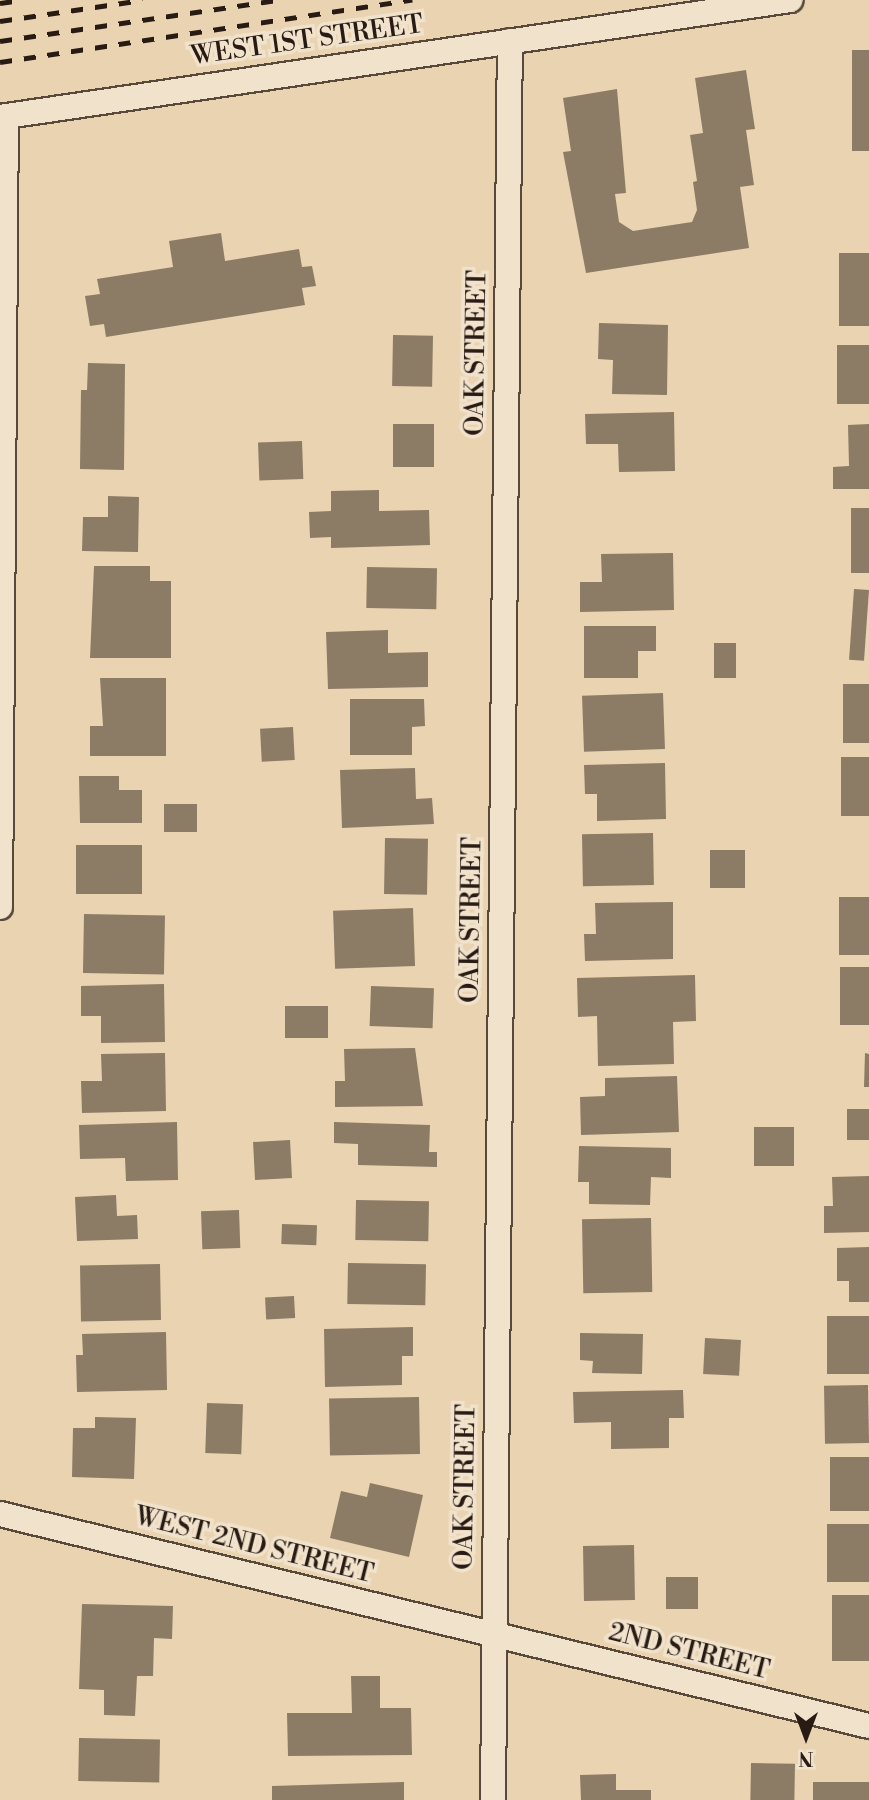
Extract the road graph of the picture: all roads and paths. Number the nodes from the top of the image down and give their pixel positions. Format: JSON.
{"nodes":[{"id":1,"x":790,"y":0,"type":"edge"},
{"id":2,"x":510,"y":41,"type":"junction"},
{"id":3,"x":3,"y":116,"type":"edge"},
{"id":4,"x":0,"y":906,"type":"edge"},
{"id":5,"x":0,"y":1514,"type":"edge"},
{"id":6,"x":494,"y":1635,"type":"junction"},
{"id":7,"x":869,"y":1726,"type":"edge"},
{"id":8,"x":493,"y":1800,"type":"edge"}],
"edges":[{"from":1,"to":2,"type":"street","name":"WEST 1ST STREET"},
{"from":2,"to":3,"type":"street","name":"WEST 1ST STREET"},
{"from":2,"to":6,"type":"street","name":"OAK STREET"},
{"from":3,"to":4,"type":"street"},
{"from":5,"to":6,"type":"street","name":"WEST 2ND STREET"},
{"from":6,"to":7,"type":"street","name":"2ND STREET"},
{"from":6,"to":8,"type":"street","name":"OAK STREET"}]}
